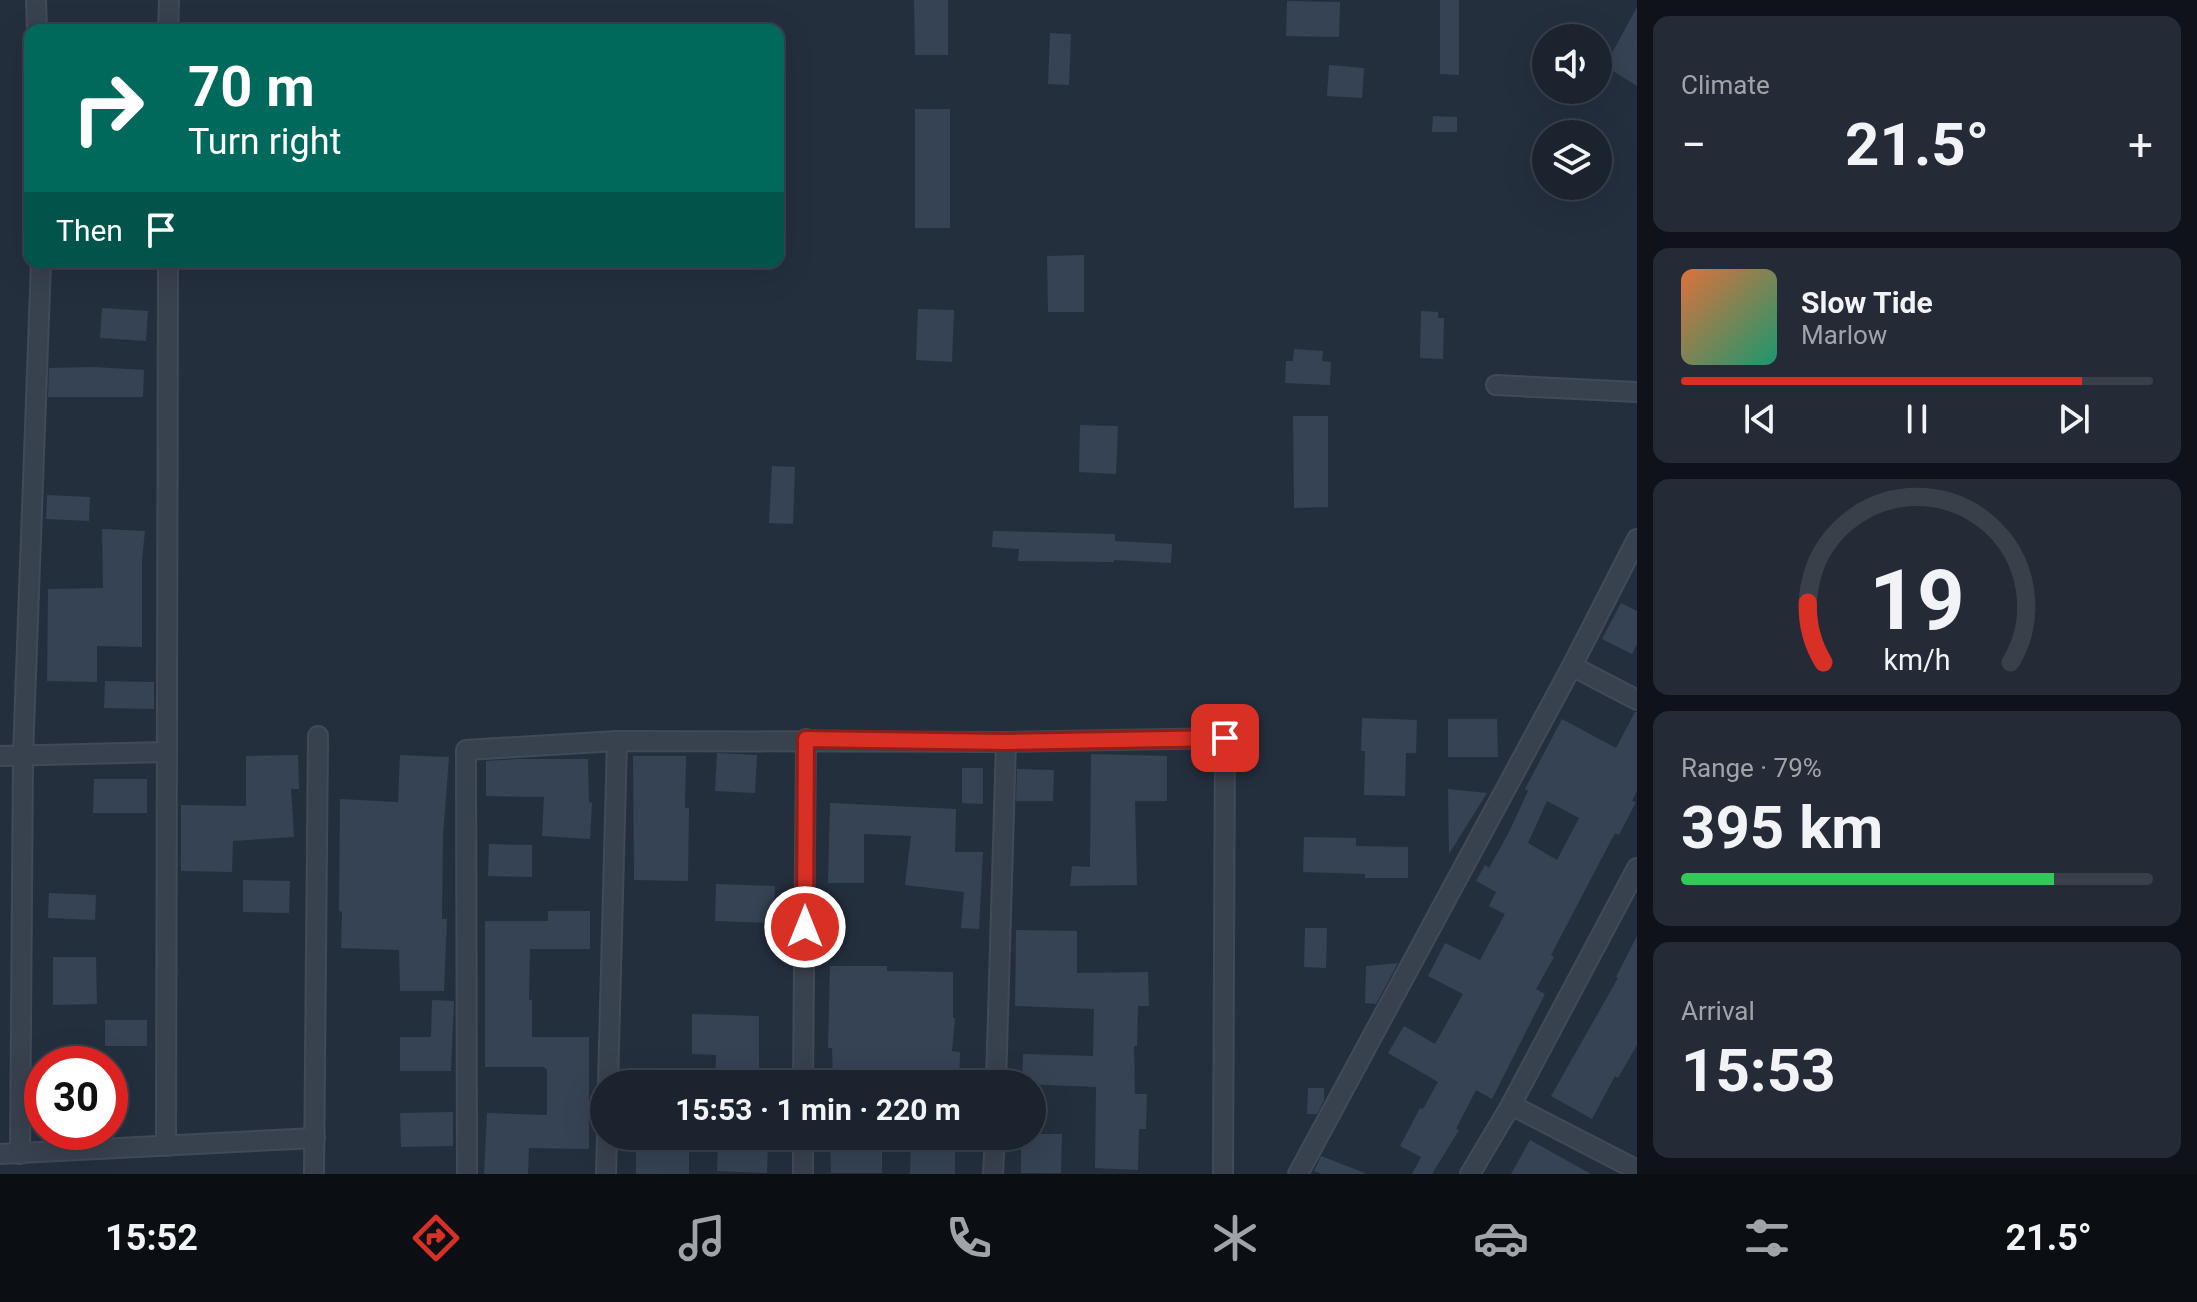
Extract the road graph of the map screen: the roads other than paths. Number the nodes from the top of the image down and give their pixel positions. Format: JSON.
{"nodes":[{"id":1,"x":36,"y":0,"type":"edge"},
{"id":2,"x":169,"y":0,"type":"edge"},
{"id":3,"x":37,"y":24,"type":"edge"},
{"id":4,"x":168,"y":24,"type":"edge"},
{"id":5,"x":41,"y":268,"type":"edge"},
{"id":6,"x":168,"y":268,"type":"edge"},
{"id":7,"x":1496,"y":385,"type":"dead end"},
{"id":8,"x":1637,"y":392,"type":"edge"},
{"id":9,"x":1637,"y":539,"type":"edge"},
{"id":10,"x":1572,"y":666,"type":"junction"},
{"id":11,"x":1637,"y":700,"type":"edge"},
{"id":12,"x":318,"y":736,"type":"dead end"},
{"id":13,"x":806,"y":739,"type":"junction"},
{"id":14,"x":617,"y":741,"type":"junction"},
{"id":15,"x":1006,"y":742,"type":"junction"},
{"id":16,"x":166,"y":752,"type":"junction"},
{"id":17,"x":0,"y":756,"type":"edge"},
{"id":18,"x":23,"y":756,"type":"junction"},
{"id":19,"x":1637,"y":868,"type":"edge"},
{"id":20,"x":608,"y":1070,"type":"edge"},
{"id":21,"x":803,"y":1070,"type":"edge"},
{"id":22,"x":996,"y":1070,"type":"edge"},
{"id":23,"x":1511,"y":1105,"type":"junction"},
{"id":24,"x":315,"y":1138,"type":"junction"},
{"id":25,"x":166,"y":1146,"type":"junction"},
{"id":26,"x":607,"y":1150,"type":"edge"},
{"id":27,"x":803,"y":1150,"type":"edge"},
{"id":28,"x":994,"y":1150,"type":"edge"},
{"id":29,"x":0,"y":1154,"type":"edge"},
{"id":30,"x":20,"y":1154,"type":"junction"},
{"id":31,"x":1637,"y":1170,"type":"edge"},
{"id":32,"x":314,"y":1174,"type":"edge"},
{"id":33,"x":467,"y":1174,"type":"edge"},
{"id":34,"x":606,"y":1174,"type":"edge"},
{"id":35,"x":803,"y":1174,"type":"edge"},
{"id":36,"x":993,"y":1174,"type":"edge"},
{"id":37,"x":1223,"y":1174,"type":"edge"},
{"id":38,"x":1298,"y":1174,"type":"edge"},
{"id":39,"x":1470,"y":1174,"type":"edge"}],
"edges":[{"from":1,"to":3,"type":"street"},
{"from":2,"to":4,"type":"street"},
{"from":5,"to":18,"type":"street"},
{"from":6,"to":16,"type":"street"},
{"from":7,"to":8,"type":"street"},
{"from":9,"to":10,"type":"street"},
{"from":10,"to":11,"type":"street"},
{"from":10,"to":38,"type":"street"},
{"from":12,"to":24,"type":"street"},
{"from":13,"to":14,"type":"street"},
{"from":13,"to":15,"type":"street"},
{"from":13,"to":21,"type":"street"},
{"from":14,"to":20,"type":"street"},
{"from":14,"to":33,"type":"street"},
{"from":15,"to":22,"type":"street"},
{"from":15,"to":37,"type":"street"},
{"from":16,"to":18,"type":"street"},
{"from":16,"to":25,"type":"street"},
{"from":17,"to":18,"type":"street"},
{"from":18,"to":30,"type":"street"},
{"from":19,"to":23,"type":"street"},
{"from":23,"to":31,"type":"street"},
{"from":23,"to":39,"type":"street"},
{"from":24,"to":25,"type":"street"},
{"from":24,"to":32,"type":"street"},
{"from":25,"to":30,"type":"street"},
{"from":26,"to":34,"type":"street"},
{"from":27,"to":35,"type":"street"},
{"from":28,"to":36,"type":"street"},
{"from":29,"to":30,"type":"street"}]}
